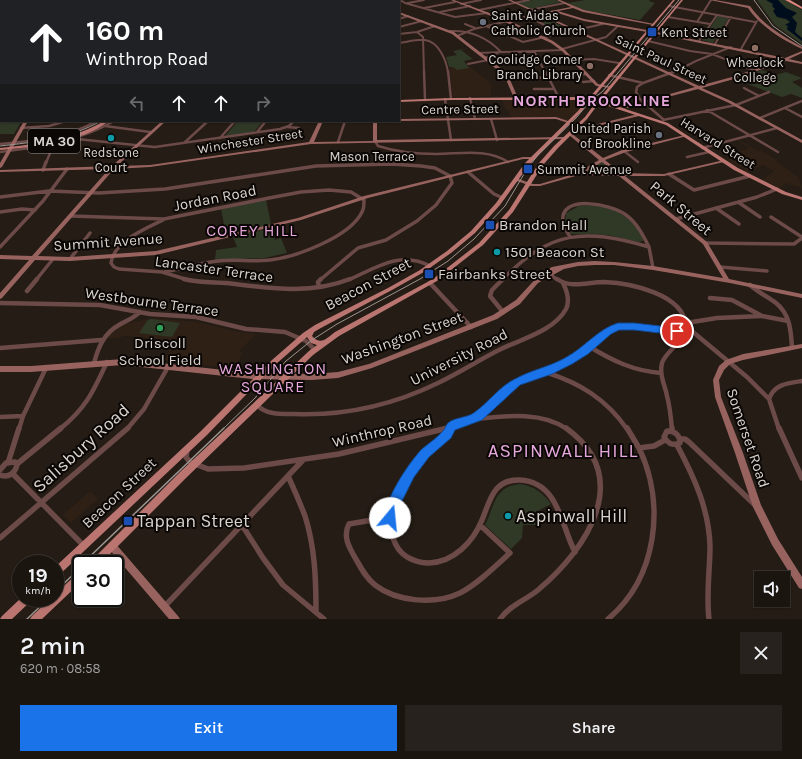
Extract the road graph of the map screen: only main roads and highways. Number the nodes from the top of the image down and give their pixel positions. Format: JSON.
{"nodes":[{"id":1,"x":674,"y":0,"type":"edge"},
{"id":2,"x":682,"y":0,"type":"edge"},
{"id":3,"x":788,"y":1,"type":"edge"},
{"id":4,"x":802,"y":8,"type":"edge"},
{"id":5,"x":589,"y":99,"type":"junction"},
{"id":6,"x":400,"y":101,"type":"edge"},
{"id":7,"x":598,"y":102,"type":"junction"},
{"id":8,"x":102,"y":122,"type":"edge"},
{"id":9,"x":106,"y":122,"type":"edge"},
{"id":10,"x":54,"y":142,"type":"junction"},
{"id":11,"x":0,"y":149,"type":"edge"},
{"id":12,"x":802,"y":199,"type":"edge"},
{"id":13,"x":312,"y":330,"type":"junction"},
{"id":14,"x":324,"y":343,"type":"junction"},
{"id":15,"x":103,"y":555,"type":"edge"},
{"id":16,"x":71,"y":558,"type":"joint"},
{"id":17,"x":64,"y":565,"type":"edge"},
{"id":18,"x":72,"y":584,"type":"edge"},
{"id":19,"x":18,"y":607,"type":"edge"},
{"id":20,"x":5,"y":619,"type":"edge"},
{"id":21,"x":35,"y":619,"type":"edge"}],
"edges":[{"from":1,"to":5,"type":"main road","name":"Beacon Street"},
{"from":2,"to":7,"type":"main road","name":"Beacon Street"},
{"from":3,"to":4,"type":"highway"},
{"from":5,"to":6,"type":"main road","name":"Harvard Street"},
{"from":5,"to":7,"type":"main road","name":"Harvard Street"},
{"from":5,"to":13,"type":"main road","name":"Beacon Street"},
{"from":7,"to":12,"type":"main road","name":"Harvard Street"},
{"from":7,"to":14,"type":"main road","name":"Beacon Street"},
{"from":8,"to":10,"type":"main road","number":"MA 30"},
{"from":9,"to":10,"type":"main road","number":"MA 30"},
{"from":10,"to":11,"type":"main road","number":"MA 30"},
{"from":13,"to":14,"type":"main road"},
{"from":13,"to":16,"type":"main road","name":"Beacon Street"},
{"from":14,"to":15,"type":"main road","name":"Beacon Street"},
{"from":16,"to":17,"type":"main road","name":"Beacon Street"},
{"from":18,"to":21,"type":"main road"},
{"from":19,"to":20,"type":"main road"}]}
